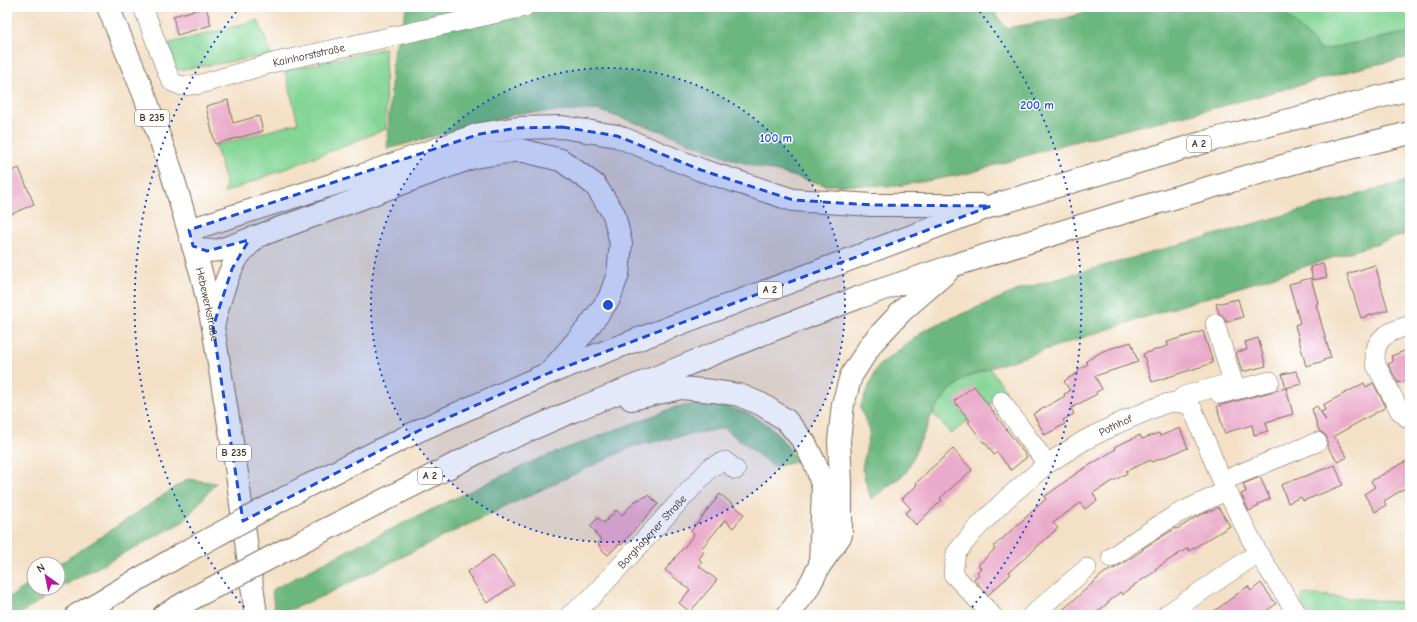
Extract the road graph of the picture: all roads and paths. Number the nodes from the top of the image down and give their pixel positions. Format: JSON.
{"nodes":[{"id":1,"x":108,"y":7,"type":"edge"},
{"id":2,"x":142,"y":7,"type":"edge"},
{"id":3,"x":526,"y":7,"type":"edge"},
{"id":4,"x":1410,"y":89,"type":"edge"},
{"id":5,"x":1410,"y":133,"type":"edge"},
{"id":6,"x":991,"y":206,"type":"junction"},
{"id":7,"x":256,"y":237,"type":"junction"},
{"id":8,"x":191,"y":238,"type":"junction"},
{"id":9,"x":955,"y":265,"type":"junction"},
{"id":10,"x":1215,"y":324,"type":"dead end"},
{"id":11,"x":1410,"y":325,"type":"edge"},
{"id":12,"x":212,"y":327,"type":"junction"},
{"id":13,"x":549,"y":373,"type":"junction"},
{"id":14,"x":1270,"y":381,"type":"dead end"},
{"id":15,"x":1001,"y":401,"type":"dead end"},
{"id":16,"x":1183,"y":404,"type":"junction"},
{"id":17,"x":573,"y":411,"type":"junction"},
{"id":18,"x":1410,"y":420,"type":"edge"},
{"id":19,"x":1317,"y":442,"type":"dead end"},
{"id":20,"x":1047,"y":464,"type":"junction"},
{"id":21,"x":736,"y":470,"type":"dead end"},
{"id":22,"x":1224,"y":486,"type":"junction"},
{"id":23,"x":1258,"y":553,"type":"junction"},
{"id":24,"x":1111,"y":558,"type":"dead end"},
{"id":25,"x":820,"y":565,"type":"junction"},
{"id":26,"x":1087,"y":568,"type":"dead end"},
{"id":27,"x":77,"y":615,"type":"edge"},
{"id":28,"x":164,"y":615,"type":"edge"},
{"id":29,"x":256,"y":615,"type":"edge"},
{"id":30,"x":570,"y":615,"type":"edge"},
{"id":31,"x":788,"y":615,"type":"edge"},
{"id":32,"x":992,"y":615,"type":"edge"},
{"id":33,"x":1032,"y":615,"type":"edge"},
{"id":34,"x":1166,"y":615,"type":"edge"},
{"id":35,"x":1298,"y":615,"type":"edge"}],
"edges":[{"from":1,"to":8,"type":"main road","name":"Hebewerkstraße","number":"B 235"},
{"from":2,"to":3,"type":"street","name":"Kainhorststraße"},
{"from":4,"to":6,"type":"main road","number":"A 2"},
{"from":5,"to":9,"type":"main road","number":"A 2"},
{"from":6,"to":8,"type":"main road"},
{"from":6,"to":13,"type":"main road","number":"A 2"},
{"from":7,"to":8,"type":"main road"},
{"from":7,"to":12,"type":"main road"},
{"from":7,"to":13,"type":"main road"},
{"from":8,"to":12,"type":"main road","name":"Hebewerkstraße","number":"B 235"},
{"from":9,"to":17,"type":"main road","number":"A 2"},
{"from":9,"to":25,"type":"main road"},
{"from":10,"to":16,"type":"street"},
{"from":11,"to":18,"type":"street"},
{"from":12,"to":29,"type":"main road","name":"Hebewerkstraße","number":"B 235"},
{"from":13,"to":27,"type":"main road","number":"A 2","bridge":true},
{"from":14,"to":16,"type":"street","name":"Pothhof"},
{"from":15,"to":20,"type":"street"},
{"from":16,"to":20,"type":"street","name":"Pothhof"},
{"from":16,"to":22,"type":"street"},
{"from":17,"to":25,"type":"main road"},
{"from":17,"to":28,"type":"main road","number":"A 2","bridge":true},
{"from":19,"to":22,"type":"street"},
{"from":20,"to":32,"type":"street","name":"Pothhof"},
{"from":21,"to":30,"type":"street","name":"Borghagener Straße"},
{"from":22,"to":23,"type":"street"},
{"from":22,"to":24,"type":"street"},
{"from":23,"to":34,"type":"street"},
{"from":23,"to":35,"type":"street"},
{"from":25,"to":31,"type":"main road"},
{"from":26,"to":33,"type":"street"}]}
